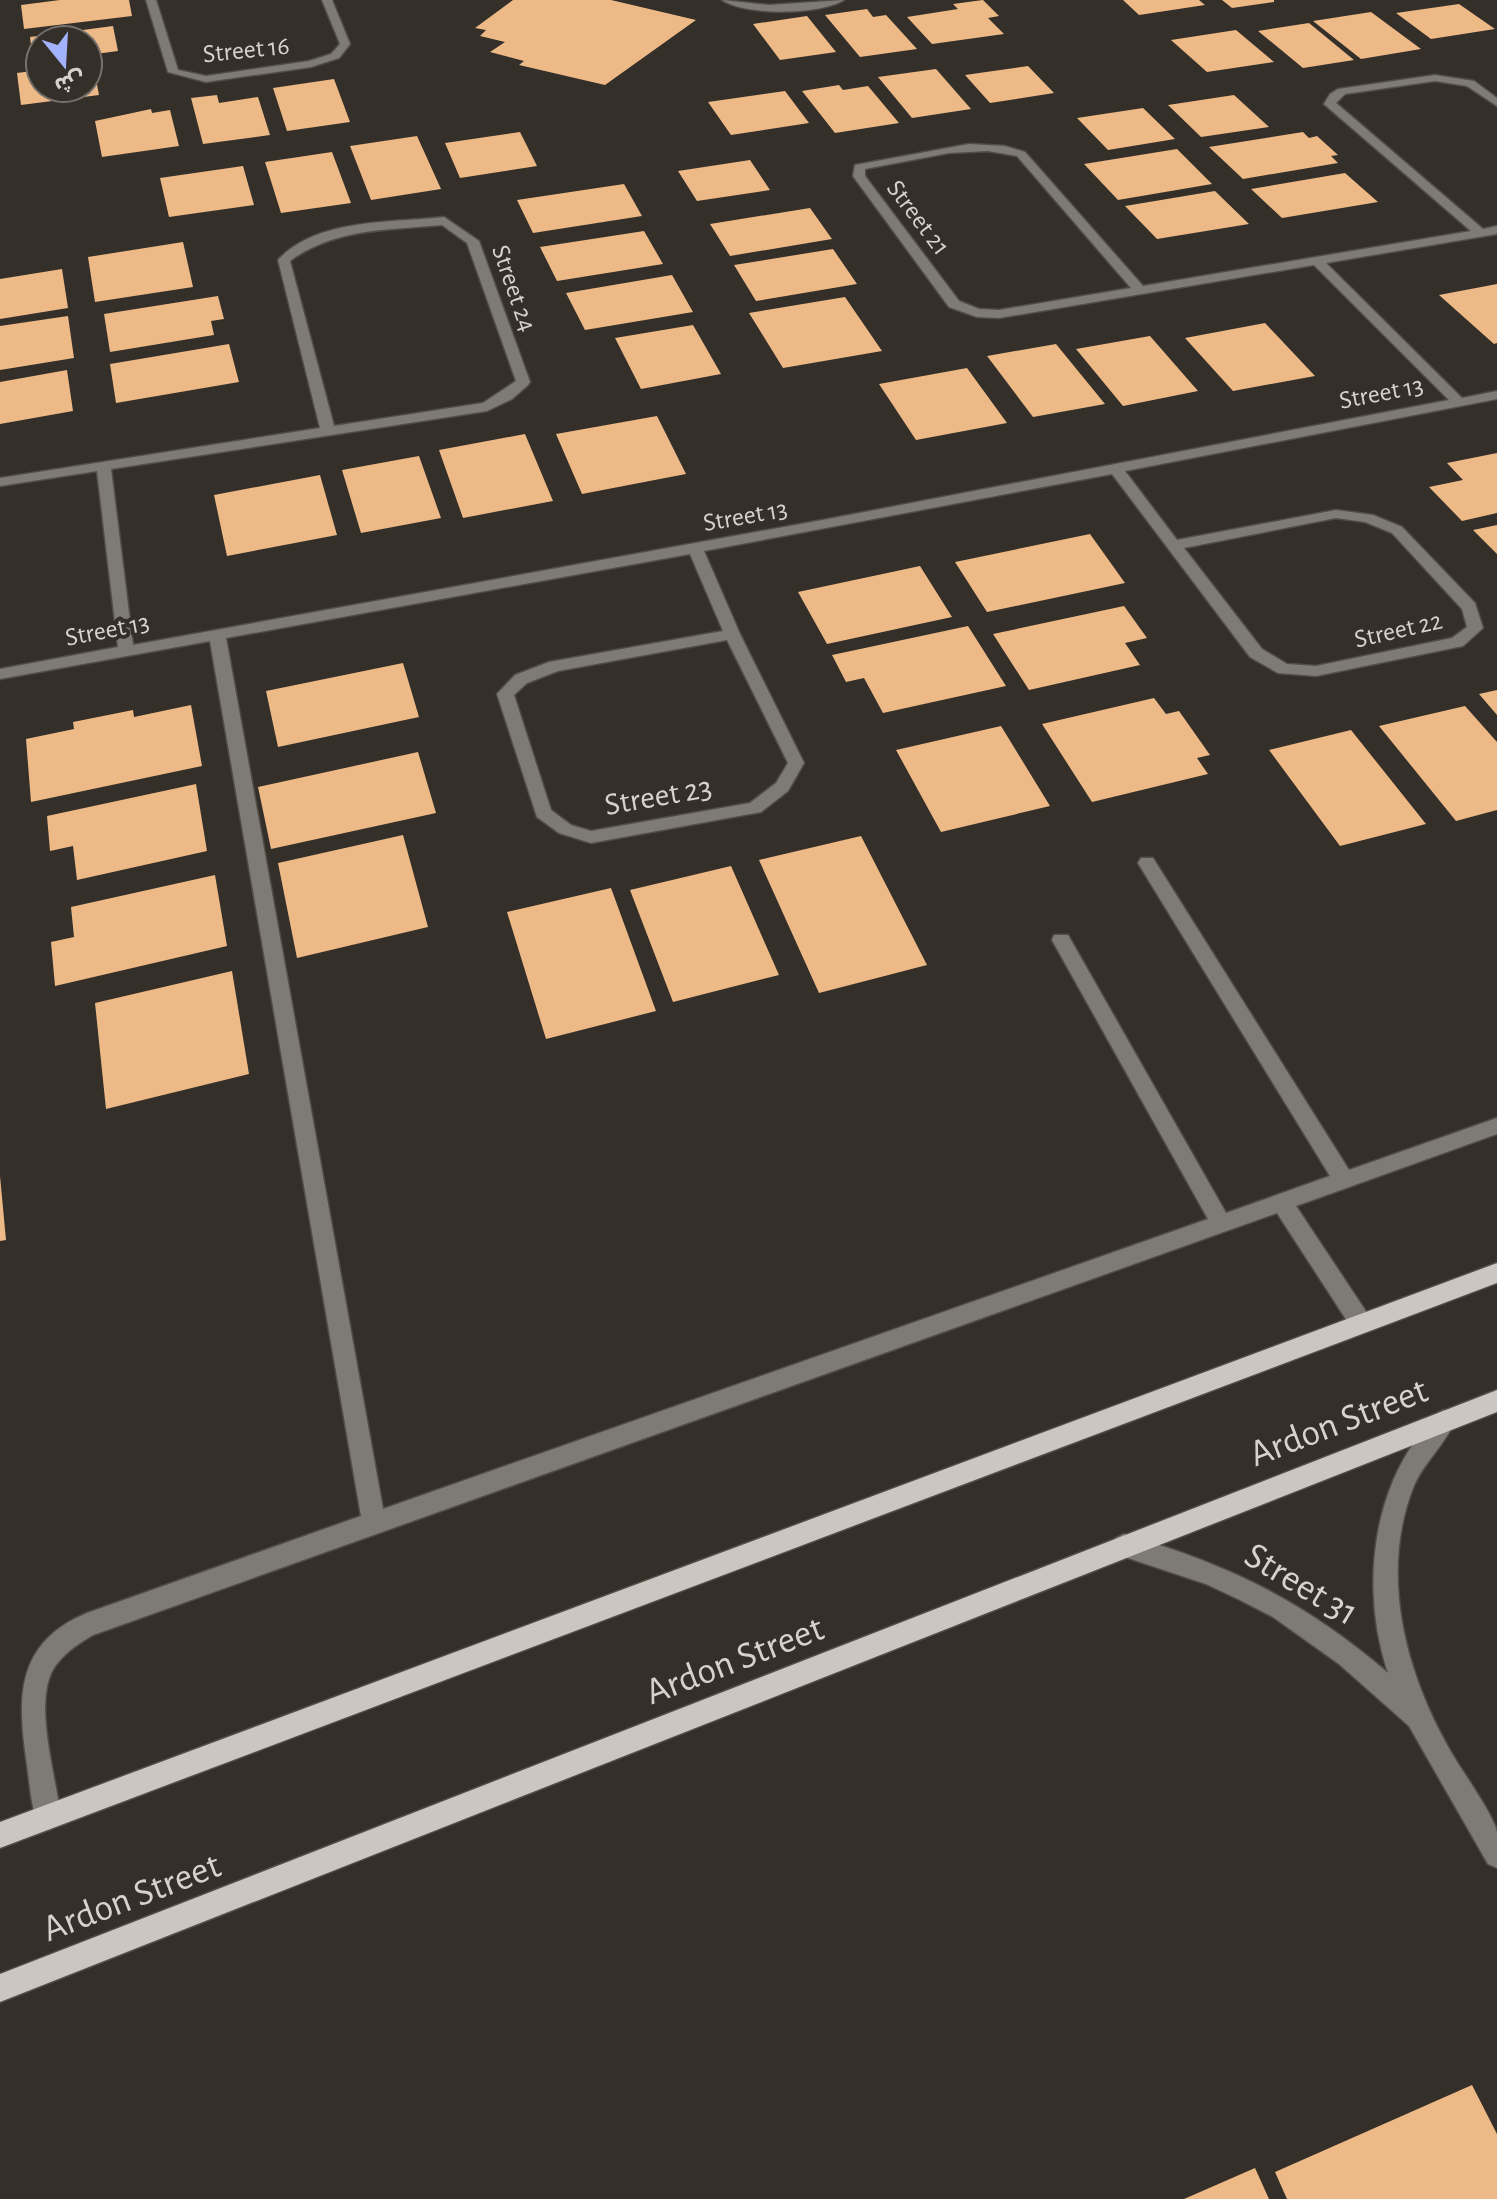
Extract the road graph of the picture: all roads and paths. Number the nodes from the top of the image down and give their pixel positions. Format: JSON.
{"nodes":[{"id":1,"x":151,"y":0,"type":"edge"},
{"id":2,"x":327,"y":0,"type":"edge"},
{"id":3,"x":727,"y":0,"type":"edge"},
{"id":4,"x":839,"y":0,"type":"edge"},
{"id":5,"x":1497,"y":103,"type":"edge"},
{"id":6,"x":1497,"y":230,"type":"edge"},
{"id":7,"x":1481,"y":233,"type":"junction"},
{"id":8,"x":1316,"y":260,"type":"junction"},
{"id":9,"x":1140,"y":290,"type":"junction"},
{"id":10,"x":1497,"y":395,"type":"edge"},
{"id":11,"x":1458,"y":401,"type":"junction"},
{"id":12,"x":328,"y":432,"type":"junction"},
{"id":13,"x":104,"y":467,"type":"junction"},
{"id":14,"x":1115,"y":468,"type":"junction"},
{"id":15,"x":0,"y":482,"type":"edge"},
{"id":16,"x":1174,"y":545,"type":"junction"},
{"id":17,"x":695,"y":548,"type":"junction"},
{"id":18,"x":217,"y":633,"type":"junction"},
{"id":19,"x":732,"y":634,"type":"junction"},
{"id":20,"x":126,"y":649,"type":"junction"},
{"id":21,"x":0,"y":674,"type":"edge"},
{"id":22,"x":1147,"y":863,"type":"dead end"},
{"id":23,"x":1061,"y":940,"type":"dead end"},
{"id":24,"x":1497,"y":1126,"type":"edge"},
{"id":25,"x":1344,"y":1180,"type":"junction"},
{"id":26,"x":1281,"y":1202,"type":"junction"},
{"id":27,"x":1221,"y":1223,"type":"junction"},
{"id":28,"x":1497,"y":1273,"type":"edge"},
{"id":29,"x":1361,"y":1323,"type":"junction"},
{"id":30,"x":1497,"y":1401,"type":"edge"},
{"id":31,"x":1444,"y":1421,"type":"junction"},
{"id":32,"x":374,"y":1523,"type":"junction"},
{"id":33,"x":1124,"y":1546,"type":"junction"},
{"id":34,"x":1420,"y":1720,"type":"junction"},
{"id":35,"x":48,"y":1817,"type":"junction"},
{"id":36,"x":0,"y":1835,"type":"edge"},
{"id":37,"x":1497,"y":1855,"type":"edge"},
{"id":38,"x":0,"y":1988,"type":"edge"}],
"edges":[{"from":1,"to":2,"type":"street","name":"Street 16"},
{"from":3,"to":4,"type":"street"},
{"from":5,"to":7,"type":"street"},
{"from":6,"to":7,"type":"street","name":"Street 21"},
{"from":7,"to":8,"type":"street","name":"Street 21"},
{"from":8,"to":9,"type":"street","name":"Street 21"},
{"from":8,"to":11,"type":"street"},
{"from":9,"to":9,"type":"street","name":"Street 21"},
{"from":10,"to":11,"type":"street","name":"Street 13"},
{"from":11,"to":14,"type":"street","name":"Street 13"},
{"from":12,"to":12,"type":"street","name":"Street 24"},
{"from":12,"to":13,"type":"street","name":"Street 24"},
{"from":13,"to":15,"type":"street","name":"Street 24"},
{"from":13,"to":20,"type":"street"},
{"from":14,"to":16,"type":"street","name":"Street 22"},
{"from":14,"to":17,"type":"street","name":"Street 13"},
{"from":16,"to":16,"type":"street","name":"Street 22"},
{"from":17,"to":18,"type":"street","name":"Street 13"},
{"from":17,"to":19,"type":"street","name":"Street 23"},
{"from":18,"to":20,"type":"street","name":"Street 13"},
{"from":18,"to":32,"type":"street"},
{"from":19,"to":19,"type":"street","name":"Street 23"},
{"from":20,"to":21,"type":"street","name":"Street 13"},
{"from":22,"to":25,"type":"street"},
{"from":23,"to":27,"type":"street"},
{"from":24,"to":25,"type":"street"},
{"from":25,"to":26,"type":"street"},
{"from":26,"to":27,"type":"street"},
{"from":26,"to":29,"type":"street"},
{"from":27,"to":32,"type":"street"},
{"from":28,"to":29,"type":"main road"},
{"from":29,"to":35,"type":"main road"},
{"from":30,"to":31,"type":"main road","name":"Ardon Street"},
{"from":31,"to":33,"type":"main road","name":"Ardon Street"},
{"from":31,"to":34,"type":"street","name":"Street 31"},
{"from":32,"to":35,"type":"street"},
{"from":33,"to":34,"type":"street","name":"Street 31"},
{"from":33,"to":38,"type":"main road","name":"Ardon Street"},
{"from":34,"to":37,"type":"street","name":"Street 31"},
{"from":35,"to":36,"type":"main road"}]}
